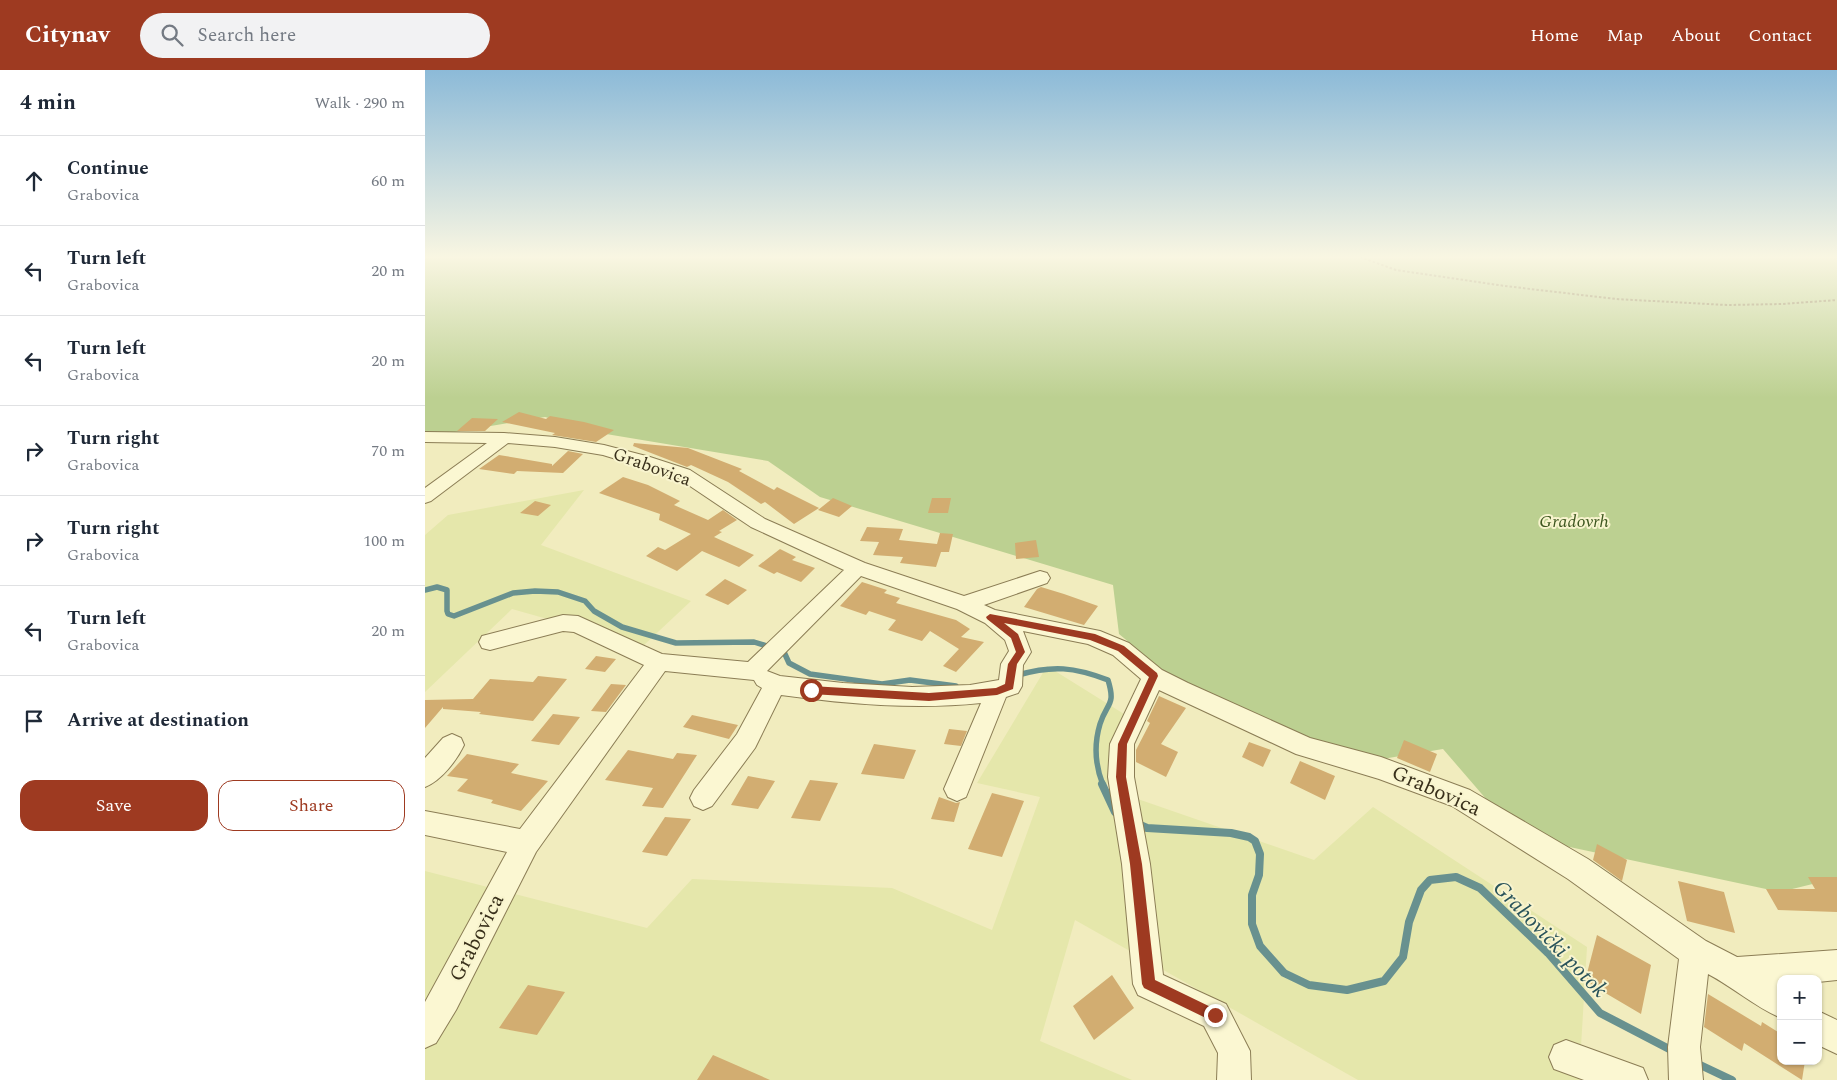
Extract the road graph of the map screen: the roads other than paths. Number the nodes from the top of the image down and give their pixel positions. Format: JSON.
{"nodes":[{"id":1,"x":425,"y":437,"type":"edge"},
{"id":2,"x":504,"y":438,"type":"junction"},
{"id":3,"x":425,"y":497,"type":"edge"},
{"id":4,"x":857,"y":568,"type":"junction"},
{"id":5,"x":1041,"y":578,"type":"dead end"},
{"id":6,"x":964,"y":604,"type":"junction"},
{"id":7,"x":990,"y":617,"type":"junction"},
{"id":8,"x":490,"y":642,"type":"dead end"},
{"id":9,"x":659,"y":662,"type":"junction"},
{"id":10,"x":759,"y":663,"type":"junction"},
{"id":11,"x":1154,"y":676,"type":"junction"},
{"id":12,"x":1006,"y":680,"type":"junction"},
{"id":13,"x":775,"y":685,"type":"junction"},
{"id":14,"x":452,"y":745,"type":"dead end"},
{"id":15,"x":425,"y":776,"type":"edge"},
{"id":16,"x":957,"y":789,"type":"dead end"},
{"id":17,"x":703,"y":798,"type":"dead end"},
{"id":18,"x":425,"y":823,"type":"edge"},
{"id":19,"x":526,"y":843,"type":"junction"},
{"id":20,"x":1695,"y":952,"type":"junction"},
{"id":21,"x":1837,"y":964,"type":"edge"},
{"id":22,"x":1736,"y":972,"type":"junction"},
{"id":23,"x":1777,"y":999,"type":"edge"},
{"id":24,"x":1822,"y":1029,"type":"edge"},
{"id":25,"x":425,"y":1032,"type":"edge"},
{"id":26,"x":1837,"y":1038,"type":"edge"},
{"id":27,"x":1566,"y":1057,"type":"dead end"},
{"id":28,"x":1685,"y":1066,"type":"edge"},
{"id":29,"x":1234,"y":1080,"type":"edge"},
{"id":30,"x":1631,"y":1080,"type":"edge"}],
"edges":[{"from":1,"to":2,"type":"street","name":"Grabovica"},
{"from":2,"to":3,"type":"street"},
{"from":2,"to":4,"type":"street","name":"Grabovica"},
{"from":4,"to":6,"type":"street","name":"Grabovica"},
{"from":4,"to":10,"type":"street"},
{"from":5,"to":6,"type":"street"},
{"from":6,"to":7,"type":"street","name":"Grabovica"},
{"from":7,"to":11,"type":"street","name":"Grabovica"},
{"from":7,"to":12,"type":"street","name":"Grabovica"},
{"from":8,"to":9,"type":"street"},
{"from":9,"to":10,"type":"street"},
{"from":9,"to":19,"type":"street","name":"Grabovica"},
{"from":10,"to":13,"type":"street"},
{"from":11,"to":20,"type":"street","name":"Grabovica"},
{"from":11,"to":29,"type":"street"},
{"from":12,"to":13,"type":"street"},
{"from":12,"to":16,"type":"street"},
{"from":13,"to":17,"type":"street"},
{"from":14,"to":15,"type":"street"},
{"from":18,"to":19,"type":"street"},
{"from":19,"to":25,"type":"street","name":"Grabovica"},
{"from":20,"to":22,"type":"street","name":"Grabovica"},
{"from":20,"to":28,"type":"street"},
{"from":21,"to":22,"type":"street"},
{"from":22,"to":23,"type":"street","name":"Grabovica"},
{"from":24,"to":26,"type":"street"},
{"from":27,"to":30,"type":"street"}]}
